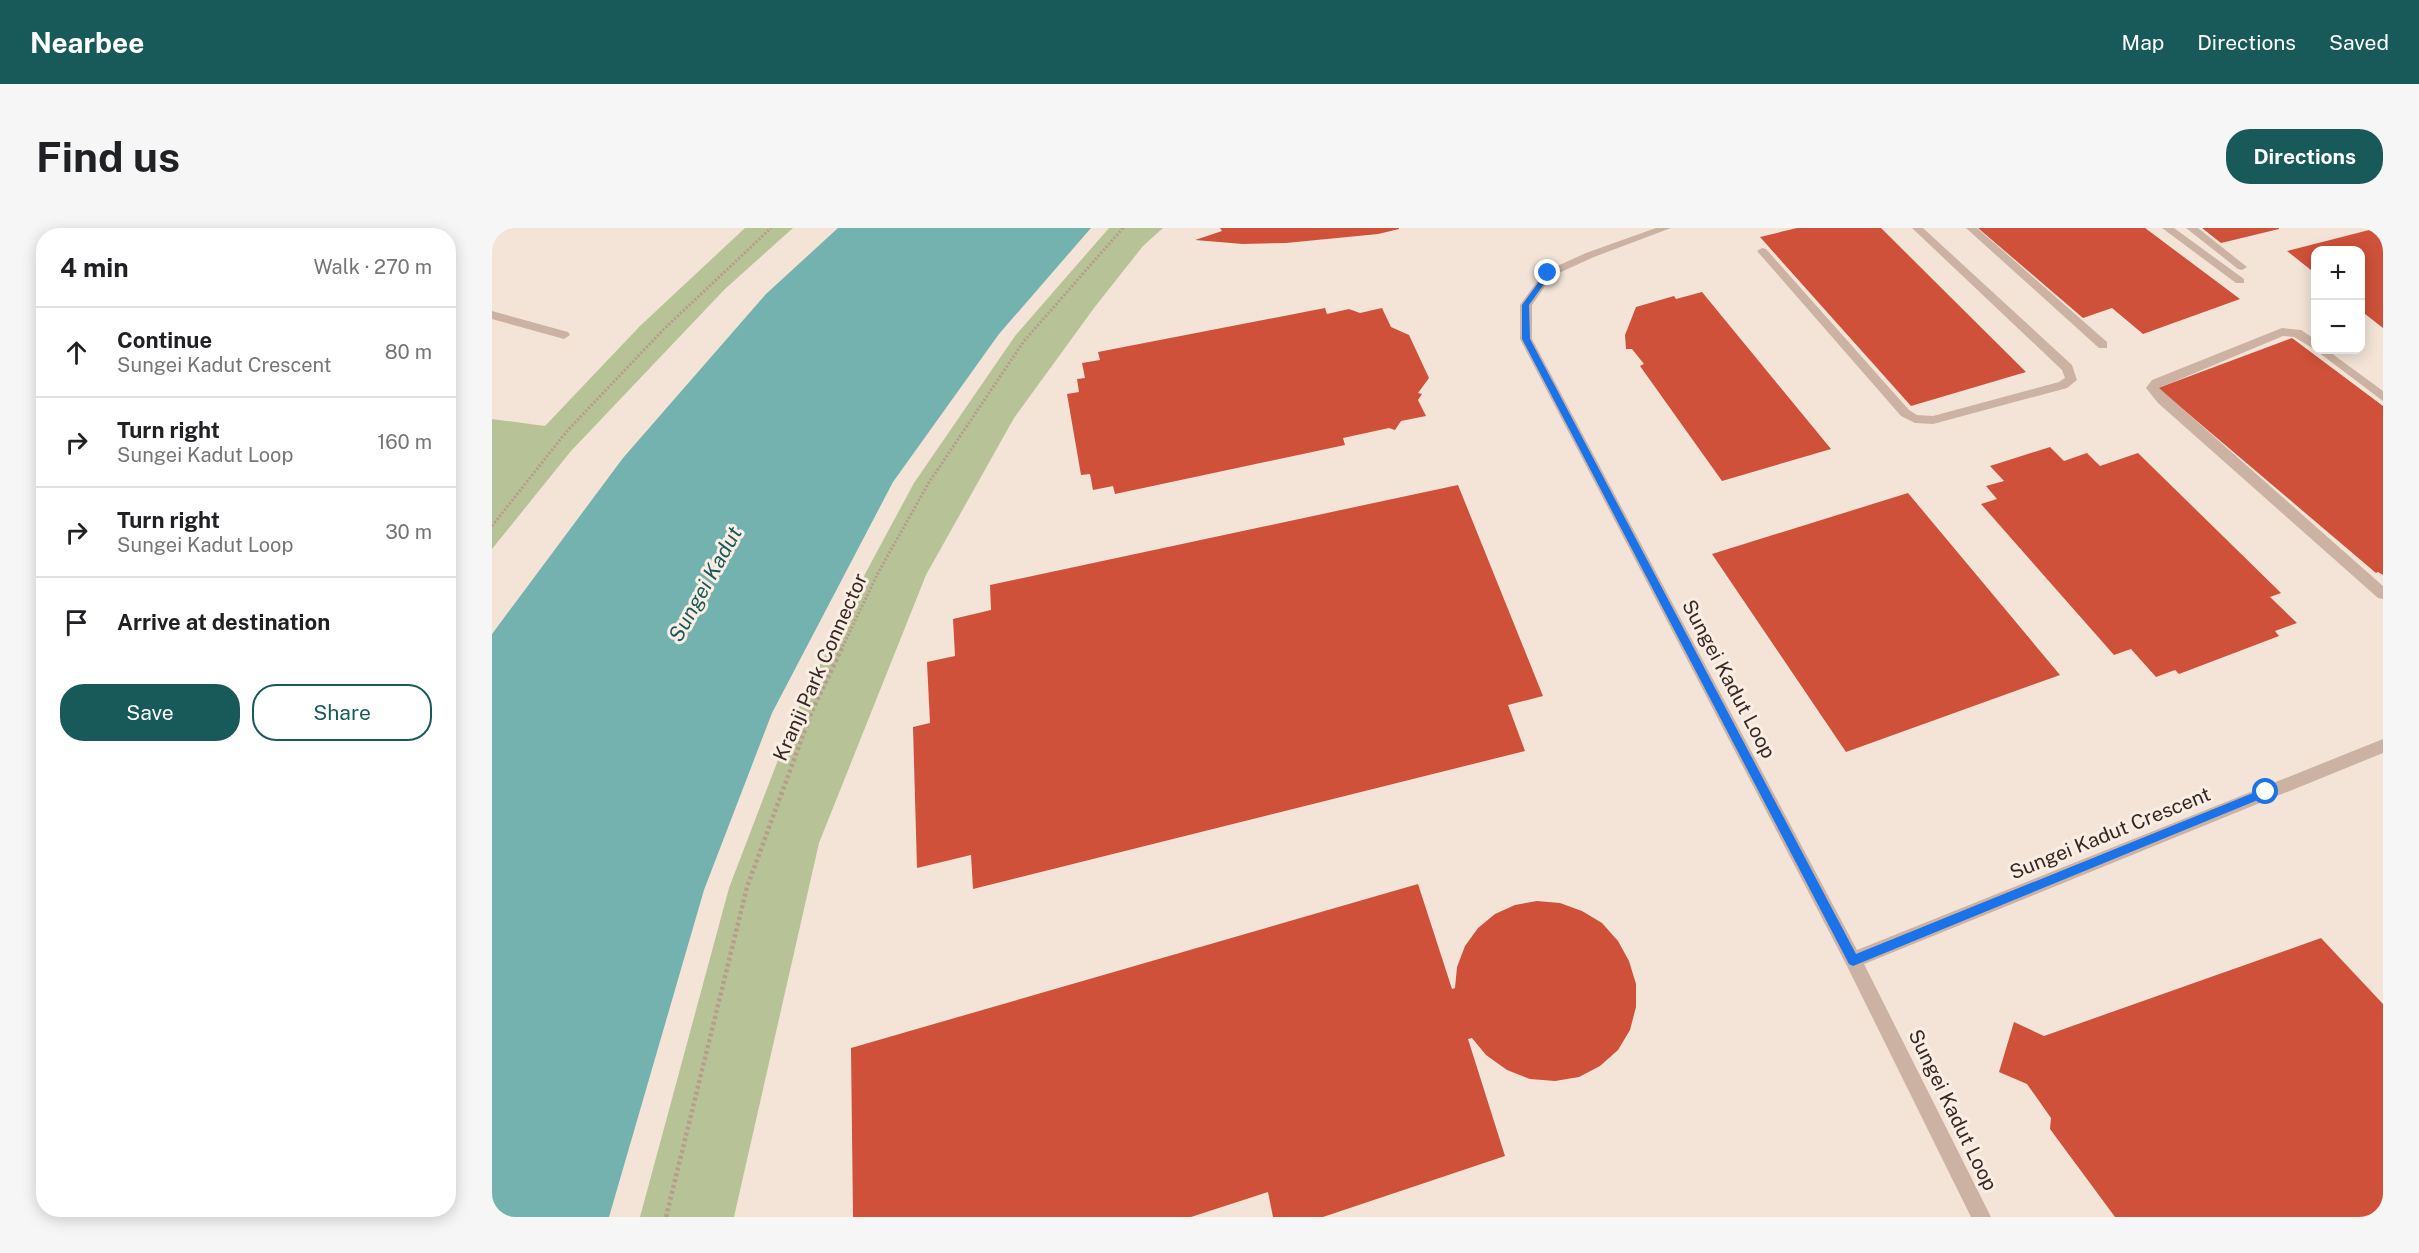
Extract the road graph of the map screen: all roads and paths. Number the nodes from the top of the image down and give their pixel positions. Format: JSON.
{"nodes":[{"id":1,"x":771,"y":228,"type":"edge"},
{"id":2,"x":1123,"y":228,"type":"edge"},
{"id":3,"x":1666,"y":228,"type":"edge"},
{"id":4,"x":1917,"y":228,"type":"edge"},
{"id":5,"x":1971,"y":228,"type":"edge"},
{"id":6,"x":2167,"y":228,"type":"edge"},
{"id":7,"x":2191,"y":228,"type":"edge"},
{"id":8,"x":1762,"y":251,"type":"dead end"},
{"id":9,"x":2242,"y":267,"type":"dead end"},
{"id":10,"x":2240,"y":281,"type":"dead end"},
{"id":11,"x":492,"y":315,"type":"edge"},
{"id":12,"x":564,"y":335,"type":"dead end"},
{"id":13,"x":2311,"y":343,"type":"edge"},
{"id":14,"x":2103,"y":345,"type":"dead end"},
{"id":15,"x":2325,"y":354,"type":"edge"},
{"id":16,"x":2383,"y":397,"type":"edge"},
{"id":17,"x":492,"y":526,"type":"edge"},
{"id":18,"x":2383,"y":594,"type":"edge"},
{"id":19,"x":2383,"y":746,"type":"edge"},
{"id":20,"x":1853,"y":960,"type":"junction"},
{"id":21,"x":666,"y":1217,"type":"edge"},
{"id":22,"x":1981,"y":1217,"type":"edge"}],
"edges":[{"from":1,"to":17,"type":"path"},
{"from":2,"to":21,"type":"path","name":"Kranji Park Connector"},
{"from":3,"to":20,"type":"street","name":"Sungei Kadut Loop"},
{"from":4,"to":8,"type":"street"},
{"from":5,"to":14,"type":"street"},
{"from":6,"to":10,"type":"street"},
{"from":7,"to":9,"type":"street"},
{"from":11,"to":12,"type":"street"},
{"from":13,"to":18,"type":"street"},
{"from":15,"to":16,"type":"street"},
{"from":19,"to":20,"type":"street","name":"Sungei Kadut Crescent"},
{"from":20,"to":22,"type":"street","name":"Sungei Kadut Loop"}]}
